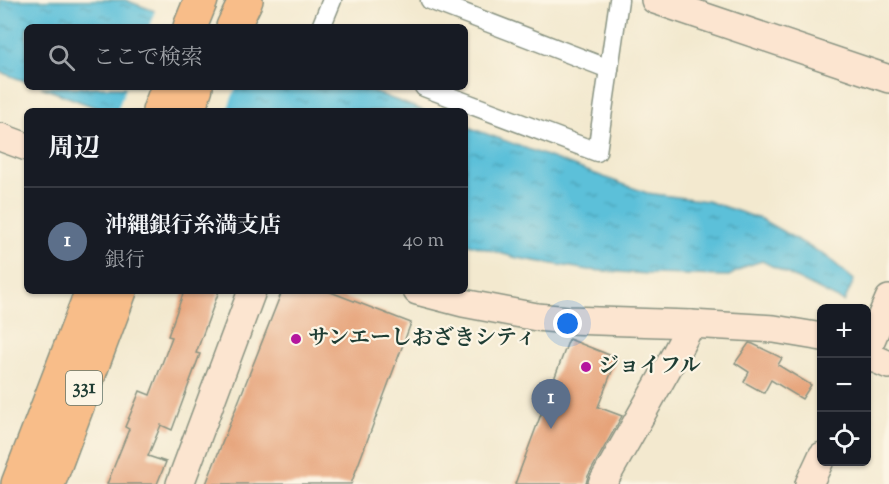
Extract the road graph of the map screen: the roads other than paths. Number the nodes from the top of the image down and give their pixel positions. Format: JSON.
{"nodes":[{"id":1,"x":246,"y":0,"type":"edge"},
{"id":2,"x":332,"y":0,"type":"edge"},
{"id":3,"x":430,"y":0,"type":"edge"},
{"id":4,"x":619,"y":0,"type":"edge"},
{"id":5,"x":655,"y":0,"type":"edge"},
{"id":6,"x":204,"y":16,"type":"edge"},
{"id":7,"x":322,"y":24,"type":"edge"},
{"id":8,"x":609,"y":69,"type":"junction"},
{"id":9,"x":889,"y":79,"type":"edge"},
{"id":10,"x":167,"y":90,"type":"edge"},
{"id":11,"x":195,"y":90,"type":"edge"},
{"id":12,"x":432,"y":90,"type":"edge"},
{"id":13,"x":160,"y":108,"type":"edge"},
{"id":14,"x":189,"y":108,"type":"edge"},
{"id":15,"x":0,"y":137,"type":"edge"},
{"id":16,"x":24,"y":146,"type":"edge"},
{"id":17,"x":91,"y":294,"type":"edge"},
{"id":18,"x":119,"y":294,"type":"edge"},
{"id":19,"x":251,"y":294,"type":"edge"},
{"id":20,"x":428,"y":294,"type":"edge"},
{"id":21,"x":889,"y":298,"type":"edge"},
{"id":22,"x":691,"y":324,"type":"junction"},
{"id":23,"x":817,"y":336,"type":"edge"},
{"id":24,"x":871,"y":343,"type":"edge"},
{"id":25,"x":871,"y":355,"type":"edge"},
{"id":26,"x":889,"y":365,"type":"edge"},
{"id":27,"x":817,"y":466,"type":"edge"},
{"id":28,"x":18,"y":484,"type":"edge"},
{"id":29,"x":48,"y":484,"type":"edge"},
{"id":30,"x":180,"y":484,"type":"edge"},
{"id":31,"x":602,"y":484,"type":"edge"},
{"id":32,"x":809,"y":484,"type":"edge"}],
"edges":[{"from":1,"to":6,"type":"highway"},
{"from":2,"to":7,"type":"street"},
{"from":3,"to":8,"type":"street"},
{"from":4,"to":8,"type":"street"},
{"from":5,"to":9,"type":"street"},
{"from":8,"to":12,"type":"street"},
{"from":10,"to":13,"type":"highway"},
{"from":11,"to":14,"type":"highway"},
{"from":15,"to":16,"type":"street"},
{"from":17,"to":28,"type":"highway","number":"331"},
{"from":18,"to":29,"type":"highway","number":"331"},
{"from":19,"to":30,"type":"street"},
{"from":20,"to":22,"type":"street"},
{"from":21,"to":24,"type":"street"},
{"from":22,"to":23,"type":"street"},
{"from":22,"to":31,"type":"street"},
{"from":25,"to":26,"type":"street"},
{"from":27,"to":32,"type":"street"}]}
